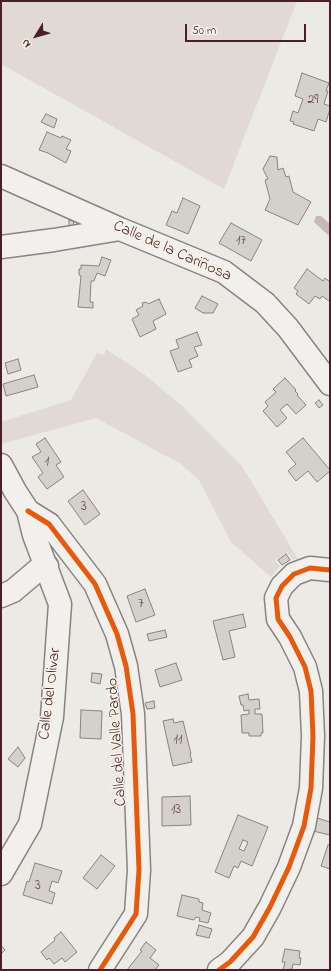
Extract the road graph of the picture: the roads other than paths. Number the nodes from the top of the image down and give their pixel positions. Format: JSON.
{"nodes":[{"id":1,"x":1,"y":176,"type":"edge"},
{"id":2,"x":120,"y":229,"type":"junction"},
{"id":3,"x":1,"y":246,"type":"edge"},
{"id":4,"x":330,"y":384,"type":"edge"},
{"id":5,"x":1,"y":465,"type":"edge"},
{"id":6,"x":28,"y":511,"type":"junction"},
{"id":7,"x":47,"y":566,"type":"junction"},
{"id":8,"x":330,"y":570,"type":"edge"},
{"id":9,"x":1,"y":596,"type":"edge"},
{"id":10,"x":1,"y":874,"type":"edge"},
{"id":11,"x":100,"y":970,"type":"edge"},
{"id":12,"x":219,"y":970,"type":"edge"}],
"edges":[{"from":1,"to":2,"type":"street","name":"Calle de la Cariñosa"},
{"from":2,"to":3,"type":"street"},
{"from":2,"to":4,"type":"street","name":"Calle de la Cariñosa"},
{"from":5,"to":6,"type":"street"},
{"from":6,"to":7,"type":"street","name":"Calle del Olivar"},
{"from":6,"to":11,"type":"street","name":"Calle del Valle Pardo"},
{"from":7,"to":9,"type":"street"},
{"from":7,"to":10,"type":"street","name":"Calle del Olivar"},
{"from":8,"to":12,"type":"street"}]}
